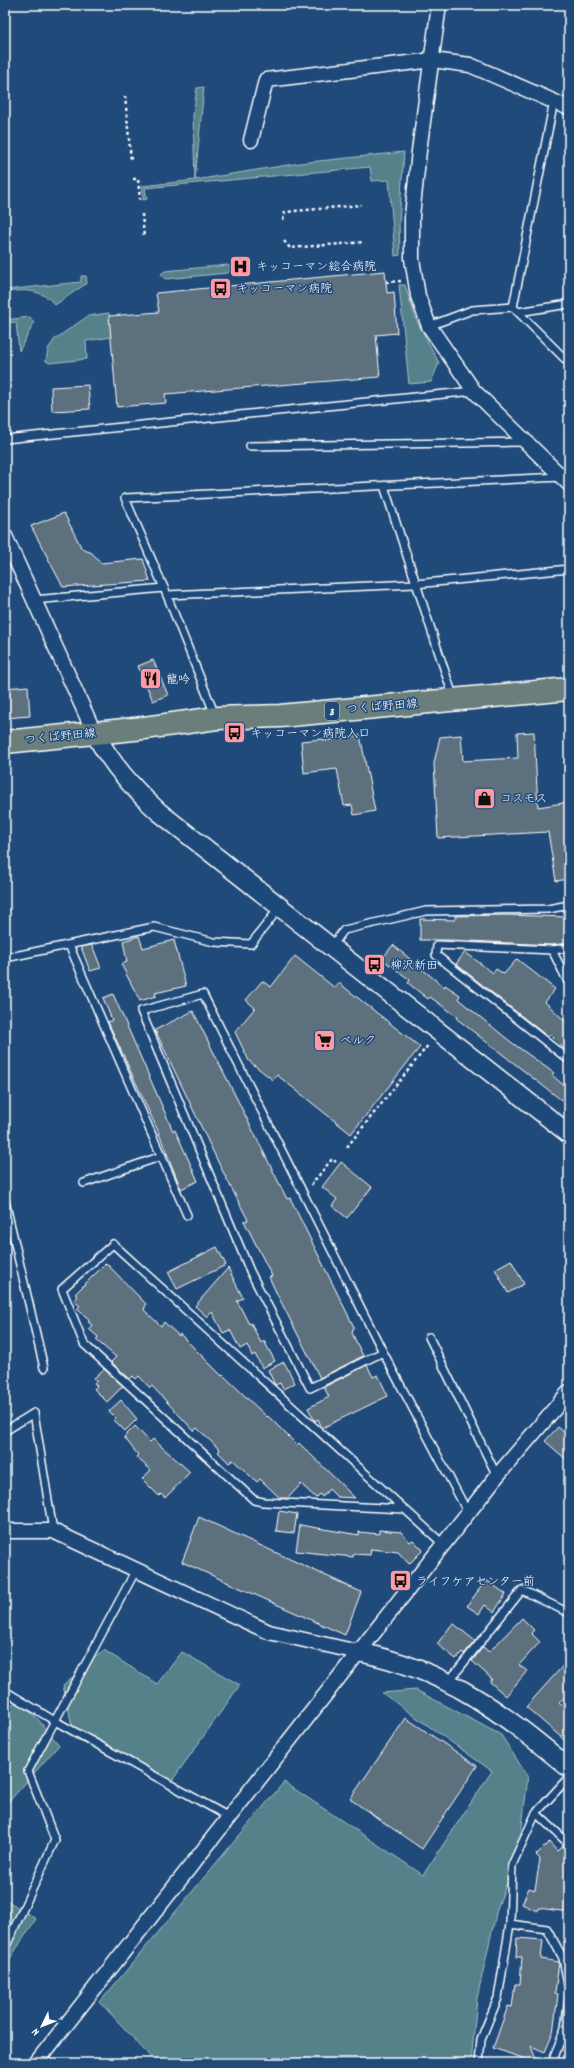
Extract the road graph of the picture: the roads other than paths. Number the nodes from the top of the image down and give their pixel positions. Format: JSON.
{"nodes":[{"id":1,"x":439,"y":5,"type":"edge"},
{"id":2,"x":433,"y":60,"type":"junction"},
{"id":3,"x":554,"y":101,"type":"junction"},
{"id":4,"x":569,"y":108,"type":"edge"},
{"id":5,"x":252,"y":140,"type":"dead end"},
{"id":6,"x":569,"y":304,"type":"edge"},
{"id":7,"x":516,"y":310,"type":"junction"},
{"id":8,"x":429,"y":326,"type":"junction"},
{"id":9,"x":569,"y":363,"type":"edge"},
{"id":10,"x":474,"y":391,"type":"junction"},
{"id":11,"x":5,"y":439,"type":"edge"},
{"id":12,"x":526,"y":442,"type":"junction"},
{"id":13,"x":250,"y":446,"type":"dead end"},
{"id":14,"x":565,"y":480,"type":"edge"},
{"id":15,"x":384,"y":486,"type":"junction"},
{"id":16,"x":5,"y":536,"type":"edge"},
{"id":17,"x":569,"y":569,"type":"edge"},
{"id":18,"x":415,"y":584,"type":"junction"},
{"id":19,"x":166,"y":592,"type":"junction"},
{"id":20,"x":34,"y":600,"type":"junction"},
{"id":21,"x":569,"y":689,"type":"edge"},
{"id":22,"x":454,"y":700,"type":"junction"},
{"id":23,"x":216,"y":718,"type":"junction"},
{"id":24,"x":94,"y":732,"type":"junction"},
{"id":25,"x":5,"y":742,"type":"edge"},
{"id":26,"x":569,"y":905,"type":"edge"},
{"id":27,"x":281,"y":906,"type":"junction"},
{"id":28,"x":69,"y":944,"type":"junction"},
{"id":29,"x":331,"y":947,"type":"junction"},
{"id":30,"x":569,"y":948,"type":"edge"},
{"id":31,"x":552,"y":950,"type":"junction"},
{"id":32,"x":5,"y":958,"type":"edge"},
{"id":33,"x":569,"y":984,"type":"edge"},
{"id":34,"x":569,"y":1060,"type":"edge"},
{"id":35,"x":569,"y":1134,"type":"edge"},
{"id":36,"x":162,"y":1156,"type":"junction"},
{"id":37,"x":84,"y":1183,"type":"dead end"},
{"id":38,"x":5,"y":1201,"type":"edge"},
{"id":39,"x":187,"y":1215,"type":"dead end"},
{"id":40,"x":429,"y":1337,"type":"dead end"},
{"id":41,"x":383,"y":1352,"type":"junction"},
{"id":42,"x":44,"y":1368,"type":"dead end"},
{"id":43,"x":569,"y":1392,"type":"edge"},
{"id":44,"x":5,"y":1432,"type":"edge"},
{"id":45,"x":497,"y":1476,"type":"junction"},
{"id":46,"x":404,"y":1509,"type":"junction"},
{"id":47,"x":468,"y":1513,"type":"junction"},
{"id":48,"x":5,"y":1531,"type":"edge"},
{"id":49,"x":53,"y":1531,"type":"junction"},
{"id":50,"x":443,"y":1544,"type":"junction"},
{"id":51,"x":136,"y":1570,"type":"junction"},
{"id":52,"x":569,"y":1613,"type":"edge"},
{"id":53,"x":358,"y":1652,"type":"junction"},
{"id":54,"x":449,"y":1682,"type":"junction"},
{"id":55,"x":5,"y":1691,"type":"edge"},
{"id":56,"x":55,"y":1721,"type":"junction"},
{"id":57,"x":569,"y":1768,"type":"edge"},
{"id":58,"x":569,"y":1776,"type":"edge"},
{"id":59,"x":536,"y":1813,"type":"junction"},
{"id":60,"x":229,"y":1817,"type":"junction"},
{"id":61,"x":569,"y":1844,"type":"edge"},
{"id":62,"x":510,"y":1924,"type":"junction"},
{"id":63,"x":5,"y":1948,"type":"edge"},
{"id":64,"x":569,"y":1990,"type":"edge"},
{"id":65,"x":569,"y":1998,"type":"edge"},
{"id":66,"x":36,"y":2063,"type":"edge"},
{"id":67,"x":479,"y":2063,"type":"edge"},
{"id":68,"x":552,"y":2063,"type":"edge"}],
"edges":[{"from":1,"to":2,"type":"street"},
{"from":2,"to":3,"type":"street"},
{"from":2,"to":5,"type":"street"},
{"from":2,"to":8,"type":"street"},
{"from":3,"to":4,"type":"street"},
{"from":3,"to":7,"type":"lane"},
{"from":6,"to":7,"type":"lane"},
{"from":7,"to":8,"type":"lane"},
{"from":7,"to":9,"type":"lane"},
{"from":8,"to":10,"type":"street"},
{"from":10,"to":11,"type":"lane"},
{"from":10,"to":12,"type":"street"},
{"from":12,"to":13,"type":"lane"},
{"from":12,"to":14,"type":"street"},
{"from":14,"to":15,"type":"lane"},
{"from":15,"to":18,"type":"lane"},
{"from":15,"to":19,"type":"lane"},
{"from":16,"to":20,"type":"street"},
{"from":17,"to":18,"type":"lane"},
{"from":18,"to":19,"type":"lane"},
{"from":18,"to":22,"type":"lane"},
{"from":19,"to":20,"type":"lane"},
{"from":19,"to":23,"type":"lane"},
{"from":20,"to":24,"type":"street"},
{"from":21,"to":22,"type":"main road","name":"つくば野田線","number":"3"},
{"from":22,"to":23,"type":"main road","name":"つくば野田線","number":"3"},
{"from":23,"to":24,"type":"main road","name":"つくば野田線","number":"3"},
{"from":24,"to":25,"type":"main road","name":"つくば野田線","number":"3"},
{"from":24,"to":27,"type":"street"},
{"from":26,"to":29,"type":"lane"},
{"from":27,"to":28,"type":"lane"},
{"from":27,"to":29,"type":"street"},
{"from":28,"to":32,"type":"lane"},
{"from":28,"to":36,"type":"lane"},
{"from":29,"to":35,"type":"street"},
{"from":30,"to":31,"type":"lane"},
{"from":31,"to":33,"type":"lane"},
{"from":31,"to":34,"type":"lane"},
{"from":36,"to":37,"type":"lane"},
{"from":36,"to":39,"type":"lane"},
{"from":38,"to":42,"type":"lane"},
{"from":40,"to":45,"type":"lane"},
{"from":41,"to":41,"type":"lane"},
{"from":41,"to":47,"type":"lane"},
{"from":43,"to":45,"type":"street"},
{"from":44,"to":49,"type":"lane"},
{"from":45,"to":47,"type":"street"},
{"from":46,"to":46,"type":"lane"},
{"from":46,"to":50,"type":"lane"},
{"from":47,"to":50,"type":"street"},
{"from":48,"to":49,"type":"street"},
{"from":49,"to":51,"type":"street"},
{"from":50,"to":53,"type":"street"},
{"from":51,"to":53,"type":"street"},
{"from":51,"to":56,"type":"lane"},
{"from":52,"to":54,"type":"lane"},
{"from":53,"to":54,"type":"street"},
{"from":53,"to":60,"type":"street"},
{"from":54,"to":57,"type":"street"},
{"from":55,"to":56,"type":"lane"},
{"from":56,"to":60,"type":"lane"},
{"from":56,"to":63,"type":"lane"},
{"from":58,"to":59,"type":"lane"},
{"from":59,"to":61,"type":"lane"},
{"from":59,"to":62,"type":"lane"},
{"from":60,"to":66,"type":"street"},
{"from":62,"to":64,"type":"lane"},
{"from":62,"to":67,"type":"lane"},
{"from":65,"to":68,"type":"lane"}]}
